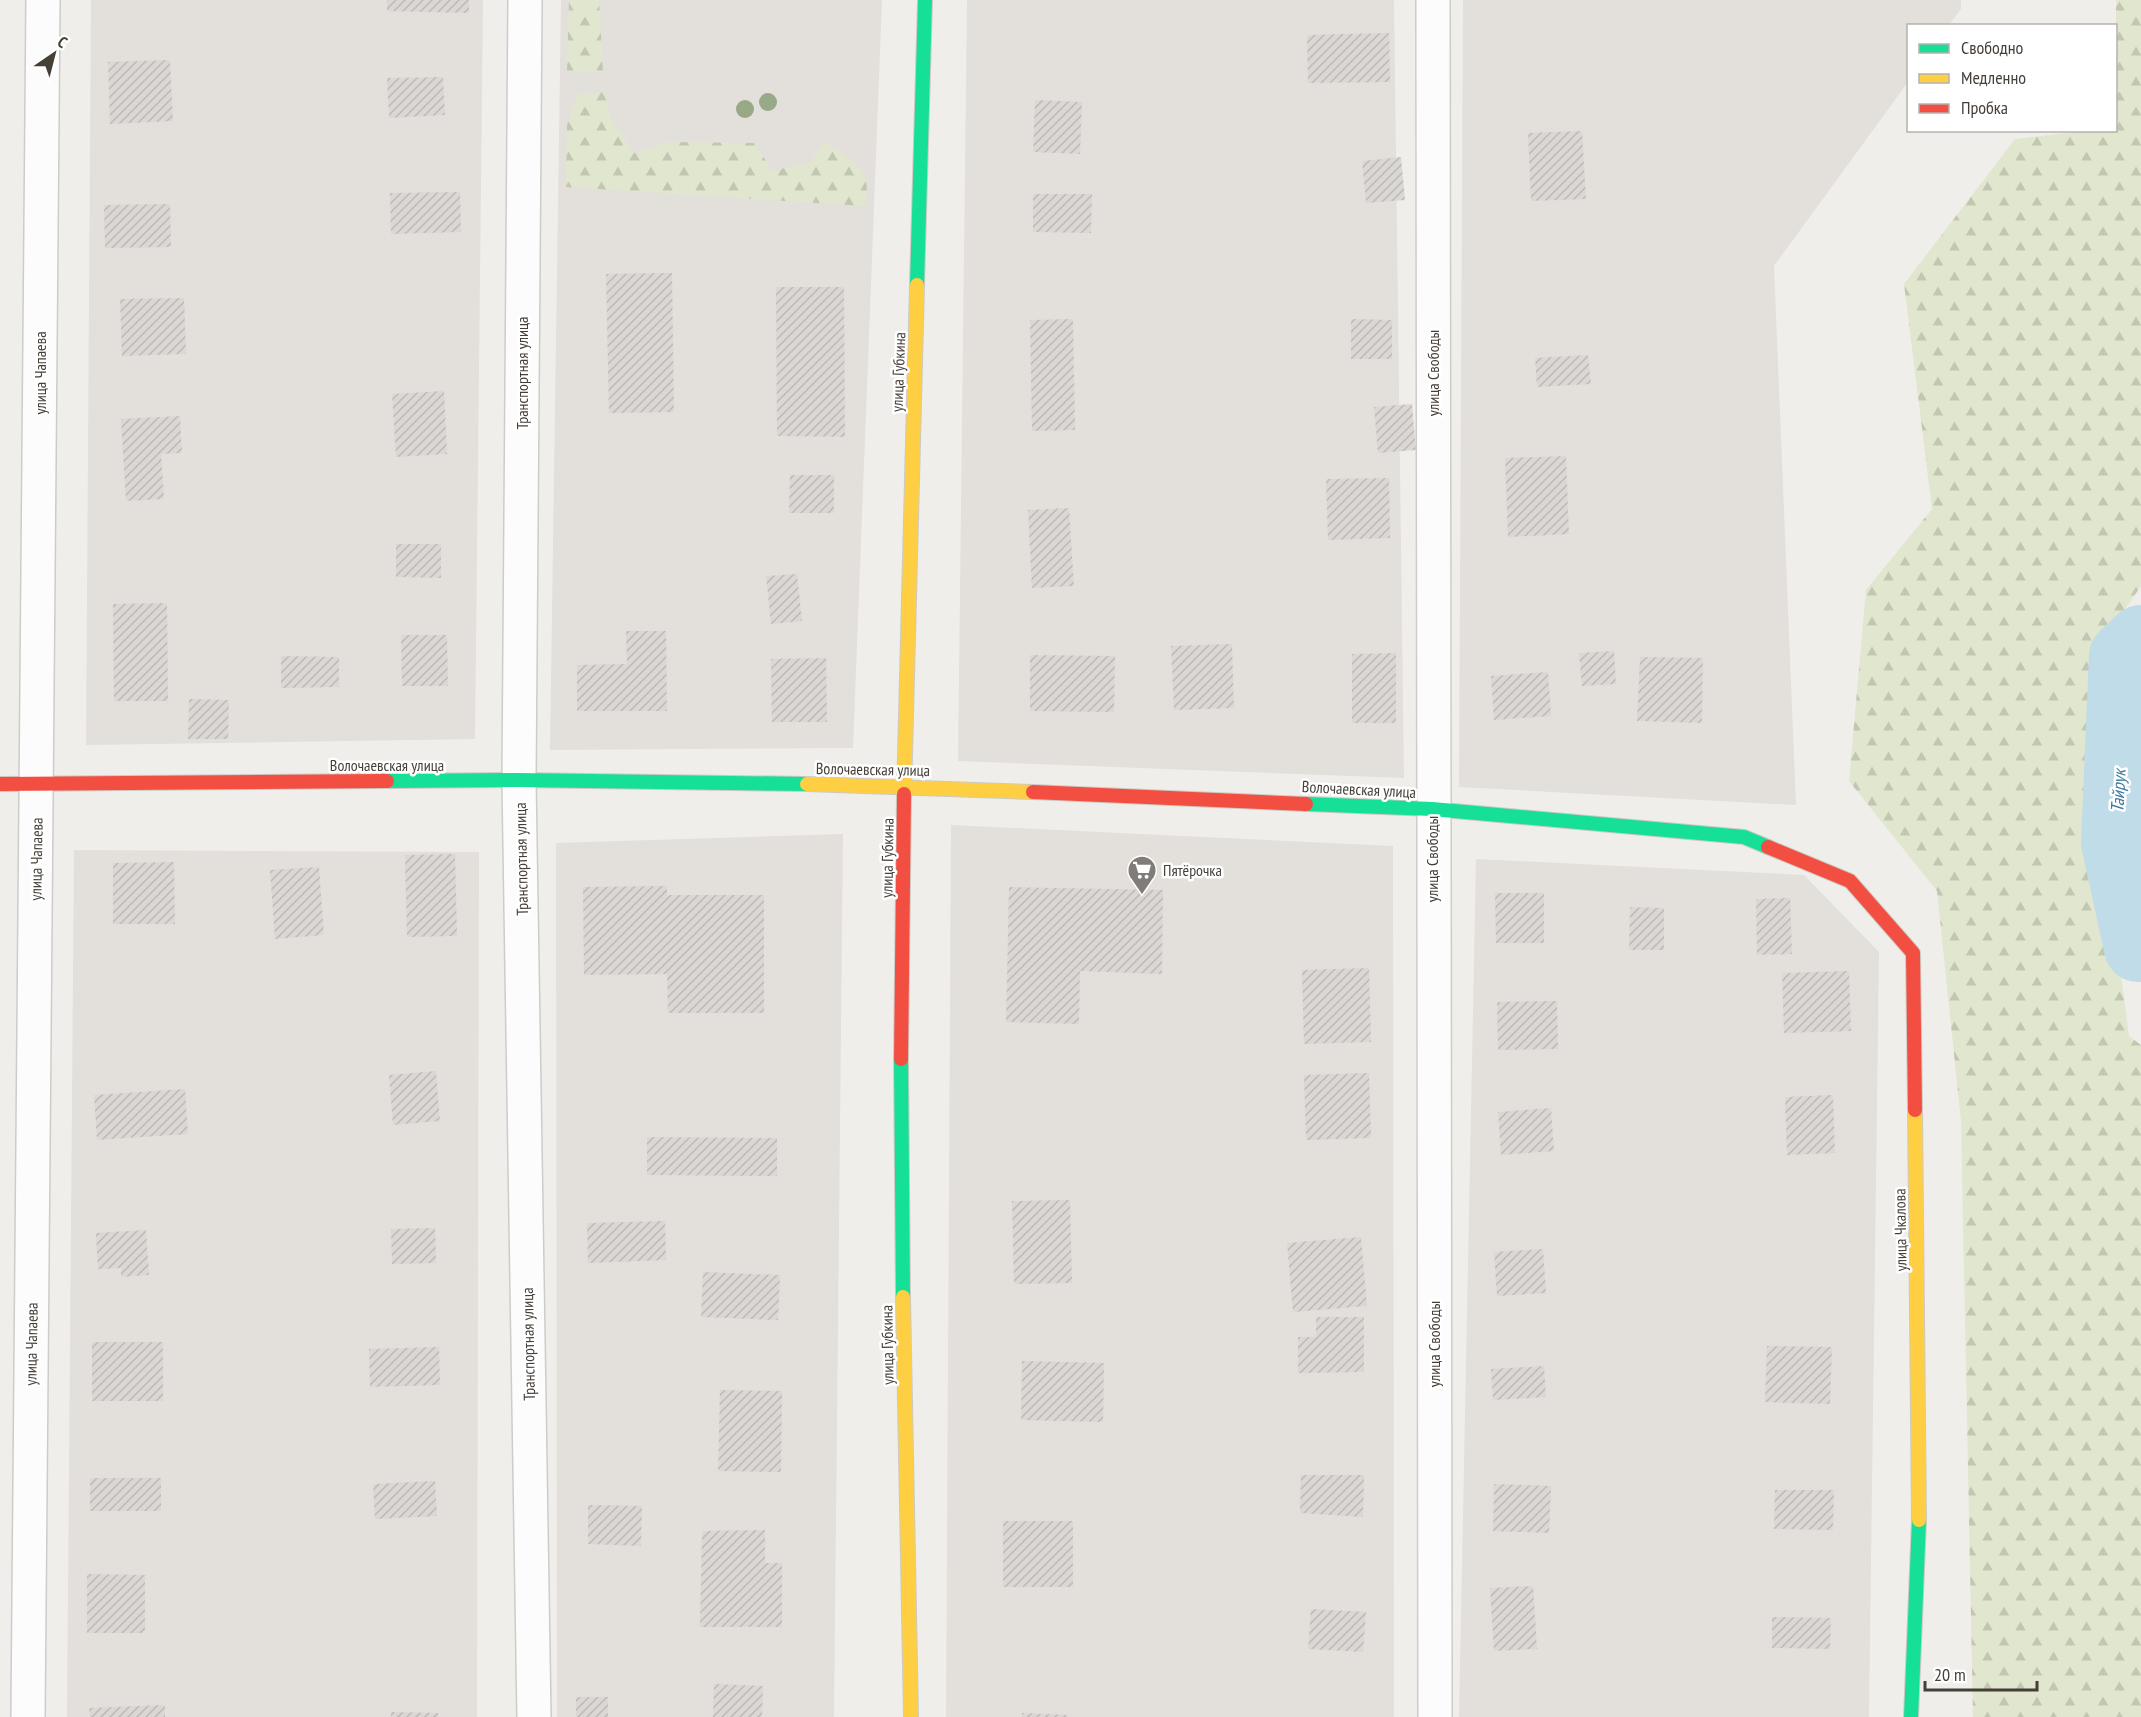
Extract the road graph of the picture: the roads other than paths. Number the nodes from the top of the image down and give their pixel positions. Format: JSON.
{"nodes":[{"id":1,"x":43,"y":0,"type":"edge"},
{"id":2,"x":525,"y":0,"type":"edge"},
{"id":3,"x":925,"y":0,"type":"edge"},
{"id":4,"x":1433,"y":0,"type":"edge"},
{"id":5,"x":519,"y":780,"type":"junction"},
{"id":6,"x":0,"y":784,"type":"edge"},
{"id":7,"x":36,"y":784,"type":"junction"},
{"id":8,"x":904,"y":786,"type":"junction"},
{"id":9,"x":1432,"y":809,"type":"junction"},
{"id":10,"x":1744,"y":837,"type":"joint"},
{"id":11,"x":28,"y":1717,"type":"edge"},
{"id":12,"x":534,"y":1717,"type":"edge"},
{"id":13,"x":911,"y":1717,"type":"edge"},
{"id":14,"x":1435,"y":1717,"type":"edge"},
{"id":15,"x":1911,"y":1717,"type":"edge"}],
"edges":[{"from":1,"to":7,"type":"street","name":"улица Чапаева"},
{"from":2,"to":5,"type":"street","name":"Транспортная улица"},
{"from":3,"to":8,"type":"street","name":"улица Губкина"},
{"from":4,"to":9,"type":"street","name":"улица Свободы"},
{"from":5,"to":7,"type":"street","name":"Волочаевская улица"},
{"from":5,"to":8,"type":"street","name":"Волочаевская улица"},
{"from":5,"to":12,"type":"street","name":"Транспортная улица"},
{"from":6,"to":7,"type":"street","name":"Волочаевская улица"},
{"from":7,"to":11,"type":"street","name":"улица Чапаева"},
{"from":8,"to":9,"type":"street","name":"Волочаевская улица"},
{"from":8,"to":13,"type":"street","name":"улица Губкина"},
{"from":9,"to":10,"type":"street","name":"Волочаевская улица"},
{"from":9,"to":14,"type":"street","name":"улица Свободы"},
{"from":10,"to":15,"type":"street","name":"улица Чкалова"}]}
